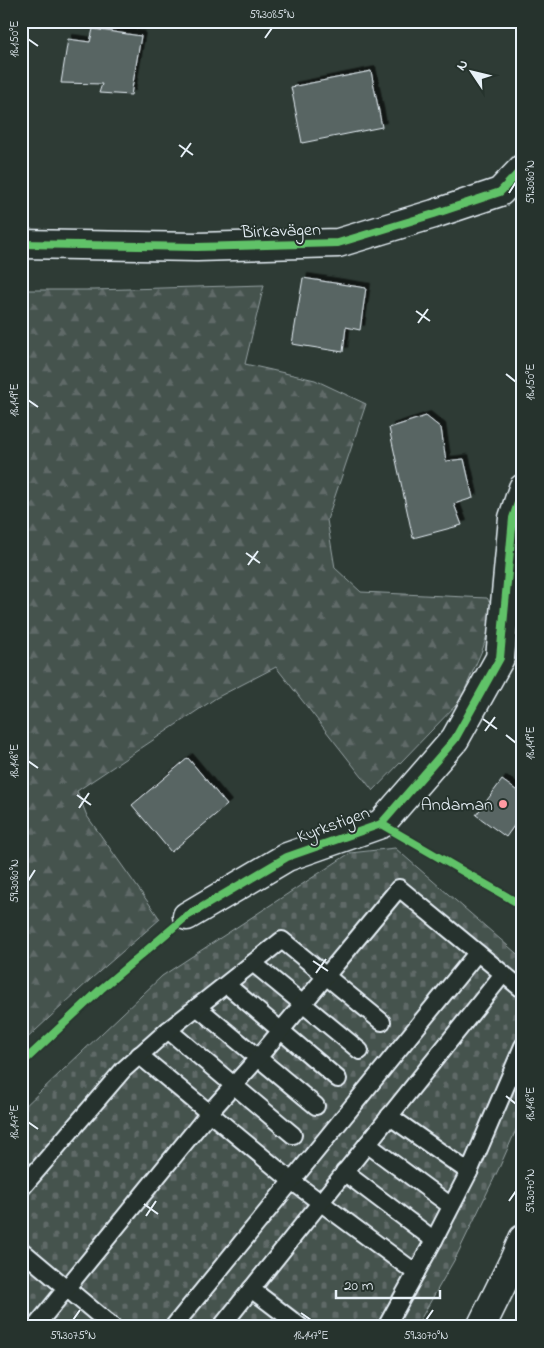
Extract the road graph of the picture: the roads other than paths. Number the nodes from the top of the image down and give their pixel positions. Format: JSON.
{"nodes":[{"id":1,"x":523,"y":168,"type":"edge"},
{"id":2,"x":21,"y":244,"type":"edge"},
{"id":3,"x":523,"y":488,"type":"edge"},
{"id":4,"x":187,"y":916,"type":"dead end"},
{"id":5,"x":477,"y":953,"type":"junction"},
{"id":6,"x":253,"y":963,"type":"junction"},
{"id":7,"x":503,"y":974,"type":"junction"},
{"id":8,"x":326,"y":976,"type":"junction"},
{"id":9,"x":227,"y":985,"type":"junction"},
{"id":10,"x":523,"y":990,"type":"edge"},
{"id":11,"x":302,"y":1003,"type":"junction"},
{"id":12,"x":197,"y":1007,"type":"junction"},
{"id":13,"x":382,"y":1022,"type":"dead end"},
{"id":14,"x":168,"y":1030,"type":"junction"},
{"id":15,"x":279,"y":1030,"type":"junction"},
{"id":16,"x":523,"y":1046,"type":"edge"},
{"id":17,"x":360,"y":1051,"type":"dead end"},
{"id":18,"x":139,"y":1055,"type":"junction"},
{"id":19,"x":258,"y":1058,"type":"junction"},
{"id":20,"x":338,"y":1079,"type":"dead end"},
{"id":21,"x":234,"y":1085,"type":"junction"},
{"id":22,"x":316,"y":1106,"type":"dead end"},
{"id":23,"x":209,"y":1113,"type":"junction"},
{"id":24,"x":390,"y":1116,"type":"junction"},
{"id":25,"x":293,"y":1135,"type":"dead end"},
{"id":26,"x":367,"y":1144,"type":"junction"},
{"id":27,"x":344,"y":1172,"type":"junction"},
{"id":28,"x":469,"y":1172,"type":"junction"},
{"id":29,"x":293,"y":1182,"type":"junction"},
{"id":30,"x":21,"y":1189,"type":"edge"},
{"id":31,"x":320,"y":1203,"type":"junction"},
{"id":32,"x":451,"y":1206,"type":"junction"},
{"id":33,"x":523,"y":1239,"type":"edge"},
{"id":34,"x":434,"y":1240,"type":"junction"},
{"id":35,"x":21,"y":1250,"type":"edge"},
{"id":36,"x":416,"y":1273,"type":"junction"},
{"id":37,"x":66,"y":1288,"type":"junction"},
{"id":38,"x":251,"y":1289,"type":"junction"},
{"id":39,"x":228,"y":1324,"type":"edge"},
{"id":40,"x":35,"y":1327,"type":"edge"},
{"id":41,"x":113,"y":1327,"type":"edge"},
{"id":42,"x":173,"y":1327,"type":"edge"},
{"id":43,"x":301,"y":1327,"type":"edge"},
{"id":44,"x":386,"y":1327,"type":"edge"},
{"id":45,"x":481,"y":1327,"type":"edge"}],
"edges":[{"from":1,"to":2,"type":"street","name":"Birkavägen"},
{"from":3,"to":4,"type":"street","name":"Kyrkstigen"},
{"from":5,"to":7,"type":"lane"},
{"from":5,"to":8,"type":"lane"},
{"from":5,"to":29,"type":"lane"},
{"from":6,"to":8,"type":"lane"},
{"from":6,"to":9,"type":"lane"},
{"from":6,"to":11,"type":"lane"},
{"from":7,"to":10,"type":"lane"},
{"from":7,"to":24,"type":"lane"},
{"from":8,"to":11,"type":"lane"},
{"from":8,"to":13,"type":"lane"},
{"from":9,"to":12,"type":"lane"},
{"from":9,"to":15,"type":"lane"},
{"from":11,"to":15,"type":"lane"},
{"from":11,"to":17,"type":"lane"},
{"from":12,"to":14,"type":"lane"},
{"from":12,"to":19,"type":"lane"},
{"from":14,"to":18,"type":"lane"},
{"from":14,"to":21,"type":"lane"},
{"from":15,"to":19,"type":"lane"},
{"from":15,"to":20,"type":"lane"},
{"from":16,"to":28,"type":"lane"},
{"from":18,"to":23,"type":"lane"},
{"from":18,"to":30,"type":"lane"},
{"from":19,"to":21,"type":"lane"},
{"from":19,"to":22,"type":"lane"},
{"from":21,"to":23,"type":"lane"},
{"from":21,"to":25,"type":"lane"},
{"from":23,"to":29,"type":"lane"},
{"from":23,"to":37,"type":"lane"},
{"from":24,"to":26,"type":"lane"},
{"from":24,"to":28,"type":"lane"},
{"from":26,"to":27,"type":"lane"},
{"from":26,"to":32,"type":"lane"},
{"from":27,"to":31,"type":"lane"},
{"from":27,"to":34,"type":"lane"},
{"from":28,"to":32,"type":"lane"},
{"from":29,"to":31,"type":"lane"},
{"from":29,"to":42,"type":"lane"},
{"from":31,"to":36,"type":"lane"},
{"from":31,"to":38,"type":"lane"},
{"from":32,"to":34,"type":"lane"},
{"from":33,"to":45,"type":"street"},
{"from":34,"to":36,"type":"lane"},
{"from":35,"to":37,"type":"lane"},
{"from":36,"to":44,"type":"lane"},
{"from":37,"to":40,"type":"lane"},
{"from":37,"to":41,"type":"lane"},
{"from":38,"to":39,"type":"lane"},
{"from":38,"to":43,"type":"lane"}]}
